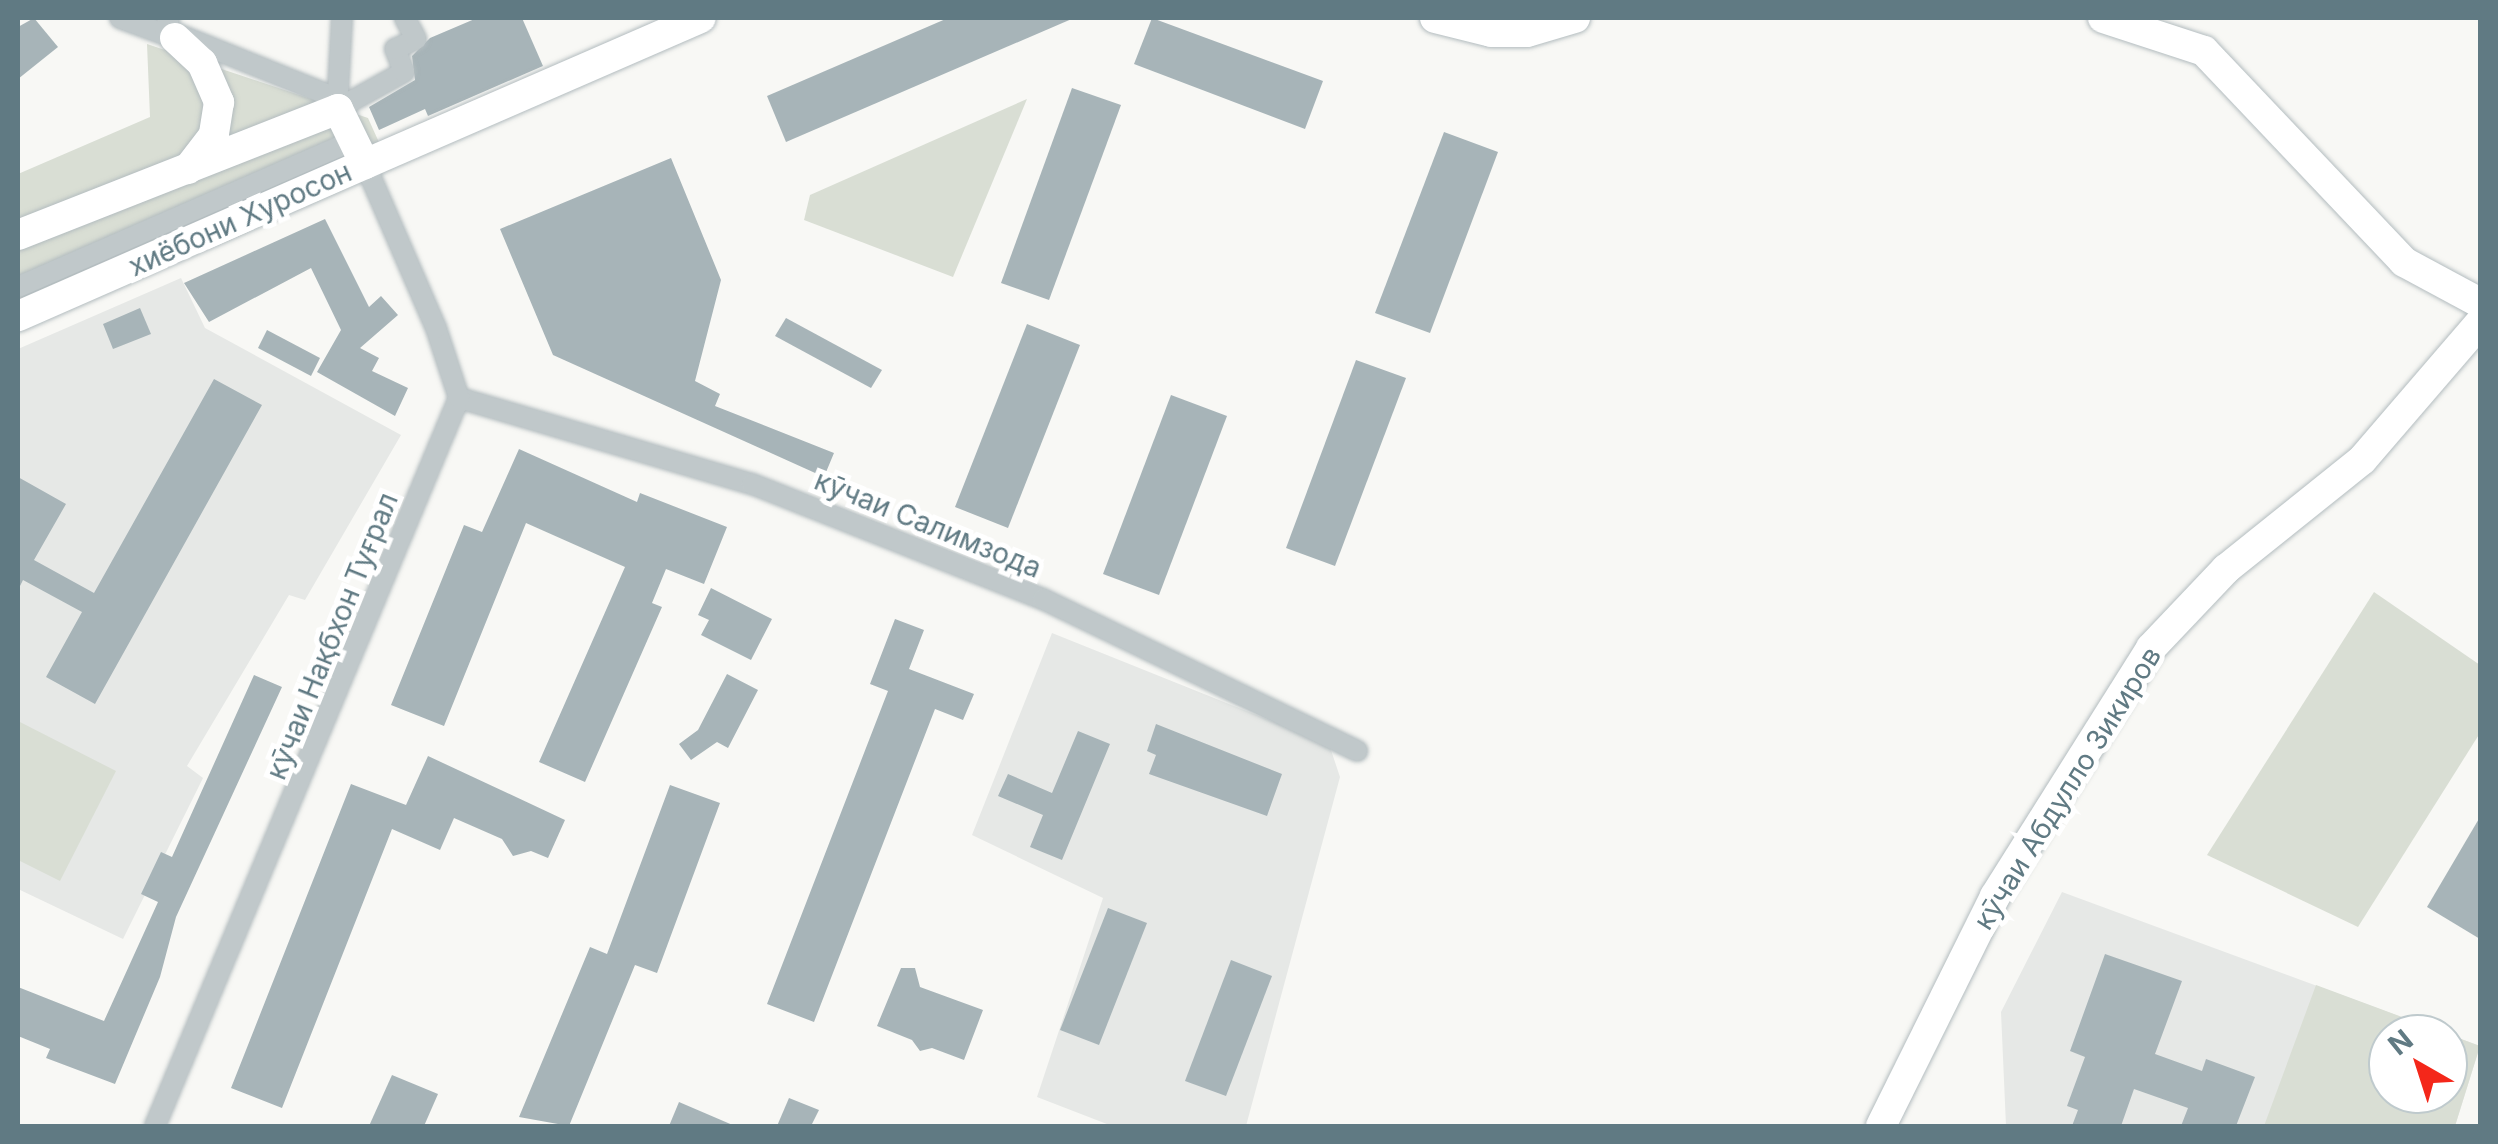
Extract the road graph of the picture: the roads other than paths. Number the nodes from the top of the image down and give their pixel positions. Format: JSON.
{"nodes":[{"id":1,"x":120,"y":18,"type":"edge"},
{"id":2,"x":342,"y":18,"type":"edge"},
{"id":3,"x":405,"y":18,"type":"edge"},
{"id":4,"x":701,"y":18,"type":"edge"},
{"id":5,"x":1435,"y":18,"type":"edge"},
{"id":6,"x":1575,"y":18,"type":"edge"},
{"id":7,"x":2103,"y":18,"type":"edge"},
{"id":8,"x":172,"y":28,"type":"edge"},
{"id":9,"x":338,"y":109,"type":"junction"},
{"id":10,"x":360,"y":152,"type":"junction"},
{"id":11,"x":180,"y":175,"type":"junction"},
{"id":12,"x":18,"y":235,"type":"edge"},
{"id":13,"x":18,"y":287,"type":"edge"},
{"id":14,"x":2480,"y":303,"type":"edge"},
{"id":15,"x":18,"y":316,"type":"edge"},
{"id":16,"x":2480,"y":323,"type":"edge"},
{"id":17,"x":459,"y":398,"type":"junction"},
{"id":18,"x":1357,"y":751,"type":"dead end"},
{"id":19,"x":155,"y":1126,"type":"edge"},
{"id":20,"x":1881,"y":1126,"type":"edge"}],
"edges":[{"from":1,"to":8,"type":"street"},
{"from":2,"to":9,"type":"street"},
{"from":3,"to":8,"type":"street"},
{"from":4,"to":10,"type":"street"},
{"from":5,"to":6,"type":"street"},
{"from":7,"to":14,"type":"street"},
{"from":8,"to":9,"type":"street"},
{"from":8,"to":11,"type":"street"},
{"from":9,"to":10,"type":"street","name":"хиёбони Хуросон"},
{"from":9,"to":11,"type":"street"},
{"from":10,"to":13,"type":"street"},
{"from":10,"to":15,"type":"street","name":"хиёбони Хуросон"},
{"from":10,"to":17,"type":"street"},
{"from":11,"to":12,"type":"street"},
{"from":16,"to":20,"type":"street","name":"кӯчаи Абдулло Зикиров"},
{"from":17,"to":18,"type":"street","name":"кӯчаи Салимзода"},
{"from":17,"to":19,"type":"street","name":"кӯчаи Нақбхон Туғрал"}]}
